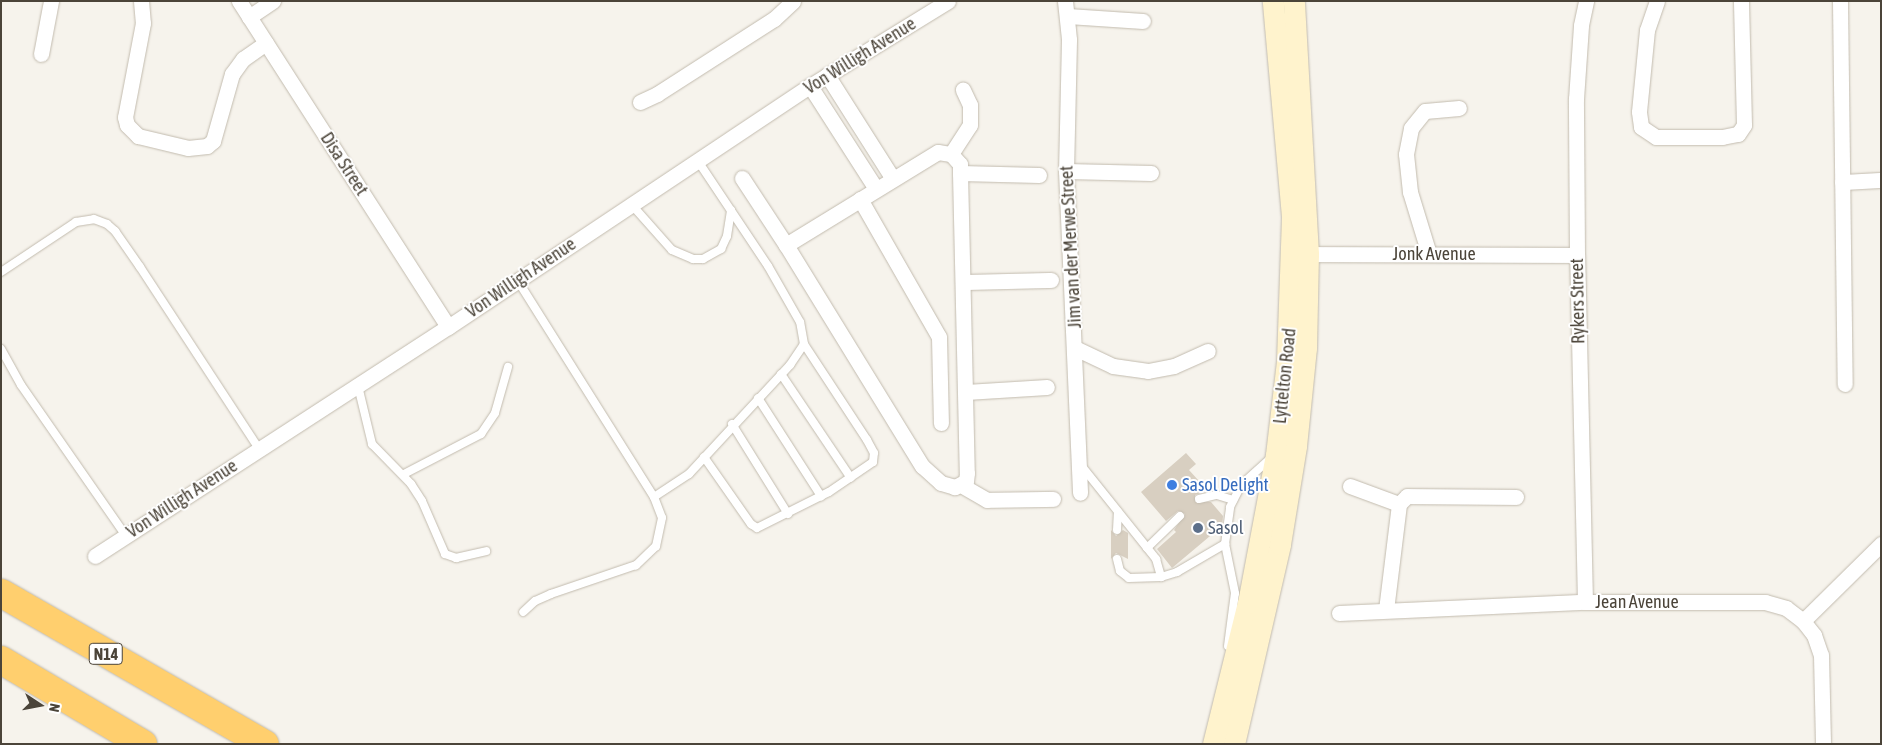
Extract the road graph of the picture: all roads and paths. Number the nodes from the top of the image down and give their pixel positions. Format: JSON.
{"nodes":[{"id":1,"x":51,"y":1,"type":"edge"},
{"id":2,"x":140,"y":1,"type":"edge"},
{"id":3,"x":239,"y":1,"type":"edge"},
{"id":4,"x":273,"y":1,"type":"edge"},
{"id":5,"x":793,"y":1,"type":"edge"},
{"id":6,"x":948,"y":1,"type":"edge"},
{"id":7,"x":1273,"y":1,"type":"edge"},
{"id":8,"x":1294,"y":1,"type":"edge"},
{"id":9,"x":1586,"y":1,"type":"edge"},
{"id":10,"x":1657,"y":1,"type":"edge"},
{"id":11,"x":1740,"y":1,"type":"edge"},
{"id":12,"x":1840,"y":1,"type":"edge"},
{"id":13,"x":1067,"y":9,"type":"edge"},
{"id":14,"x":249,"y":17,"type":"junction"},
{"id":15,"x":1143,"y":21,"type":"dead end"},
{"id":16,"x":266,"y":43,"type":"junction"},
{"id":17,"x":41,"y":54,"type":"dead end"},
{"id":18,"x":826,"y":75,"type":"junction"},
{"id":19,"x":810,"y":86,"type":"junction"},
{"id":20,"x":963,"y":90,"type":"dead end"},
{"id":21,"x":640,"y":102,"type":"dead end"},
{"id":22,"x":1459,"y":108,"type":"dead end"},
{"id":23,"x":951,"y":154,"type":"junction"},
{"id":24,"x":698,"y":161,"type":"junction"},
{"id":25,"x":1066,"y":171,"type":"junction"},
{"id":26,"x":960,"y":173,"type":"junction"},
{"id":27,"x":1151,"y":173,"type":"dead end"},
{"id":28,"x":1039,"y":175,"type":"dead end"},
{"id":29,"x":742,"y":178,"type":"dead end"},
{"id":30,"x":893,"y":179,"type":"junction"},
{"id":31,"x":1881,"y":180,"type":"edge"},
{"id":32,"x":1842,"y":182,"type":"junction"},
{"id":33,"x":876,"y":188,"type":"junction"},
{"id":34,"x":860,"y":199,"type":"junction"},
{"id":35,"x":632,"y":205,"type":"junction"},
{"id":36,"x":731,"y":210,"type":"junction"},
{"id":37,"x":786,"y":245,"type":"junction"},
{"id":38,"x":1300,"y":254,"type":"junction"},
{"id":39,"x":1428,"y":254,"type":"junction"},
{"id":40,"x":1576,"y":255,"type":"junction"},
{"id":41,"x":1,"y":272,"type":"edge"},
{"id":42,"x":1051,"y":280,"type":"dead end"},
{"id":43,"x":518,"y":281,"type":"junction"},
{"id":44,"x":963,"y":282,"type":"junction"},
{"id":45,"x":448,"y":327,"type":"junction"},
{"id":46,"x":804,"y":344,"type":"junction"},
{"id":47,"x":1075,"y":348,"type":"junction"},
{"id":48,"x":1,"y":349,"type":"edge"},
{"id":49,"x":1208,"y":351,"type":"dead end"},
{"id":50,"x":508,"y":367,"type":"dead end"},
{"id":51,"x":781,"y":374,"type":"junction"},
{"id":52,"x":1846,"y":384,"type":"dead end"},
{"id":53,"x":358,"y":386,"type":"junction"},
{"id":54,"x":1047,"y":387,"type":"dead end"},
{"id":55,"x":966,"y":392,"type":"junction"},
{"id":56,"x":758,"y":398,"type":"junction"},
{"id":57,"x":941,"y":422,"type":"dead end"},
{"id":58,"x":732,"y":424,"type":"junction"},
{"id":59,"x":259,"y":449,"type":"junction"},
{"id":60,"x":1276,"y":455,"type":"junction"},
{"id":61,"x":704,"y":457,"type":"junction"},
{"id":62,"x":1079,"y":463,"type":"junction"},
{"id":63,"x":404,"y":474,"type":"junction"},
{"id":64,"x":852,"y":478,"type":"junction"},
{"id":65,"x":961,"y":485,"type":"junction"},
{"id":66,"x":1350,"y":486,"type":"dead end"},
{"id":67,"x":1080,"y":493,"type":"dead end"},
{"id":68,"x":654,"y":496,"type":"junction"},
{"id":69,"x":822,"y":496,"type":"junction"},
{"id":70,"x":1516,"y":497,"type":"dead end"},
{"id":71,"x":1053,"y":499,"type":"dead end"},
{"id":72,"x":1199,"y":499,"type":"dead end"},
{"id":73,"x":1233,"y":500,"type":"junction"},
{"id":74,"x":1399,"y":504,"type":"junction"},
{"id":75,"x":1118,"y":512,"type":"junction"},
{"id":76,"x":788,"y":514,"type":"junction"},
{"id":77,"x":1180,"y":516,"type":"dead end"},
{"id":78,"x":1117,"y":530,"type":"dead end"},
{"id":79,"x":126,"y":536,"type":"junction"},
{"id":80,"x":1225,"y":544,"type":"junction"},
{"id":81,"x":1881,"y":544,"type":"edge"},
{"id":82,"x":1147,"y":548,"type":"junction"},
{"id":83,"x":486,"y":552,"type":"dead end"},
{"id":84,"x":95,"y":556,"type":"dead end"},
{"id":85,"x":1117,"y":559,"type":"dead end"},
{"id":86,"x":1161,"y":577,"type":"junction"},
{"id":87,"x":1,"y":593,"type":"edge"},
{"id":88,"x":1585,"y":602,"type":"junction"},
{"id":89,"x":1386,"y":610,"type":"junction"},
{"id":90,"x":523,"y":612,"type":"dead end"},
{"id":91,"x":1339,"y":612,"type":"dead end"},
{"id":92,"x":1803,"y":621,"type":"junction"},
{"id":93,"x":1,"y":660,"type":"edge"},
{"id":94,"x":1224,"y":706,"type":"junction"},
{"id":95,"x":212,"y":714,"type":"junction"},
{"id":96,"x":143,"y":744,"type":"edge"},
{"id":97,"x":265,"y":744,"type":"edge"},
{"id":98,"x":280,"y":744,"type":"edge"},
{"id":99,"x":1213,"y":744,"type":"edge"},
{"id":100,"x":1234,"y":744,"type":"edge"},
{"id":101,"x":1823,"y":744,"type":"edge"}],
"edges":[{"from":1,"to":17,"type":"street"},
{"from":2,"to":16,"type":"street"},
{"from":3,"to":14,"type":"street","name":"Disa Street"},
{"from":4,"to":14,"type":"street"},
{"from":5,"to":21,"type":"street"},
{"from":6,"to":18,"type":"street","name":"Von Willigh Avenue"},
{"from":7,"to":38,"type":"main road","name":"Lyttelton Road"},
{"from":8,"to":38,"type":"main road","name":"Lyttelton Road"},
{"from":9,"to":40,"type":"street","name":"Rykers Street"},
{"from":10,"to":11,"type":"street"},
{"from":12,"to":32,"type":"street"},
{"from":13,"to":15,"type":"street"},
{"from":13,"to":25,"type":"street","name":"Jim van der Merwe Street"},
{"from":14,"to":16,"type":"street","name":"Disa Street"},
{"from":16,"to":45,"type":"street","name":"Disa Street"},
{"from":18,"to":19,"type":"street","name":"Von Willigh Avenue"},
{"from":18,"to":30,"type":"street"},
{"from":19,"to":24,"type":"street","name":"Von Willigh Avenue"},
{"from":19,"to":33,"type":"street"},
{"from":20,"to":23,"type":"street"},
{"from":22,"to":39,"type":"street"},
{"from":23,"to":26,"type":"street"},
{"from":23,"to":30,"type":"street"},
{"from":24,"to":35,"type":"street","name":"Von Willigh Avenue"},
{"from":24,"to":36,"type":"lane"},
{"from":25,"to":27,"type":"street"},
{"from":25,"to":47,"type":"street","name":"Jim van der Merwe Street"},
{"from":26,"to":28,"type":"street"},
{"from":26,"to":44,"type":"street"},
{"from":29,"to":37,"type":"street"},
{"from":30,"to":33,"type":"street"},
{"from":31,"to":32,"type":"street"},
{"from":32,"to":52,"type":"street"},
{"from":33,"to":34,"type":"street"},
{"from":34,"to":37,"type":"street"},
{"from":34,"to":57,"type":"street"},
{"from":35,"to":36,"type":"lane"},
{"from":35,"to":43,"type":"street","name":"Von Willigh Avenue"},
{"from":36,"to":46,"type":"lane"},
{"from":37,"to":65,"type":"street"},
{"from":38,"to":39,"type":"street","name":"Jonk Avenue"},
{"from":38,"to":60,"type":"main road","name":"Lyttelton Road"},
{"from":38,"to":100,"type":"main road","name":"Lyttelton Road"},
{"from":39,"to":40,"type":"street","name":"Jonk Avenue"},
{"from":40,"to":88,"type":"street","name":"Rykers Street"},
{"from":41,"to":59,"type":"lane"},
{"from":42,"to":44,"type":"street"},
{"from":43,"to":45,"type":"street","name":"Von Willigh Avenue"},
{"from":43,"to":68,"type":"lane"},
{"from":44,"to":55,"type":"street"},
{"from":45,"to":53,"type":"street","name":"Von Willigh Avenue"},
{"from":46,"to":51,"type":"lane"},
{"from":46,"to":64,"type":"lane"},
{"from":47,"to":49,"type":"street"},
{"from":47,"to":62,"type":"street","name":"Jim van der Merwe Street"},
{"from":48,"to":79,"type":"lane"},
{"from":50,"to":63,"type":"lane"},
{"from":51,"to":56,"type":"lane"},
{"from":51,"to":64,"type":"lane"},
{"from":53,"to":59,"type":"street","name":"Von Willigh Avenue"},
{"from":53,"to":63,"type":"lane"},
{"from":54,"to":55,"type":"street"},
{"from":55,"to":65,"type":"street"},
{"from":56,"to":58,"type":"lane"},
{"from":56,"to":69,"type":"lane"},
{"from":58,"to":61,"type":"lane"},
{"from":58,"to":76,"type":"lane"},
{"from":59,"to":79,"type":"street","name":"Von Willigh Avenue"},
{"from":60,"to":73,"type":"lane"},
{"from":60,"to":94,"type":"main road","name":"Lyttelton Road"},
{"from":61,"to":68,"type":"lane"},
{"from":61,"to":76,"type":"lane"},
{"from":62,"to":67,"type":"street","name":"Jim van der Merwe Street"},
{"from":62,"to":75,"type":"lane"},
{"from":63,"to":83,"type":"lane"},
{"from":64,"to":69,"type":"lane"},
{"from":65,"to":71,"type":"street"},
{"from":66,"to":74,"type":"street"},
{"from":68,"to":90,"type":"lane"},
{"from":69,"to":76,"type":"lane"},
{"from":70,"to":74,"type":"street"},
{"from":72,"to":73,"type":"lane"},
{"from":73,"to":80,"type":"lane"},
{"from":74,"to":89,"type":"street"},
{"from":75,"to":78,"type":"lane"},
{"from":75,"to":82,"type":"lane"},
{"from":77,"to":82,"type":"lane"},
{"from":79,"to":84,"type":"street","name":"Von Willigh Avenue"},
{"from":80,"to":86,"type":"lane"},
{"from":80,"to":94,"type":"lane"},
{"from":81,"to":92,"type":"street"},
{"from":82,"to":86,"type":"lane"},
{"from":85,"to":86,"type":"lane"},
{"from":87,"to":95,"type":"highway","number":"N14"},
{"from":88,"to":89,"type":"street","name":"Jean Avenue"},
{"from":88,"to":92,"type":"street","name":"Jean Avenue"},
{"from":89,"to":91,"type":"street","name":"Jean Avenue"},
{"from":92,"to":101,"type":"street","name":"Jean Avenue"},
{"from":93,"to":96,"type":"highway"},
{"from":94,"to":99,"type":"main road","name":"Lyttelton Road"},
{"from":95,"to":97,"type":"highway","number":"N14"},
{"from":95,"to":98,"type":"highway"}]}
